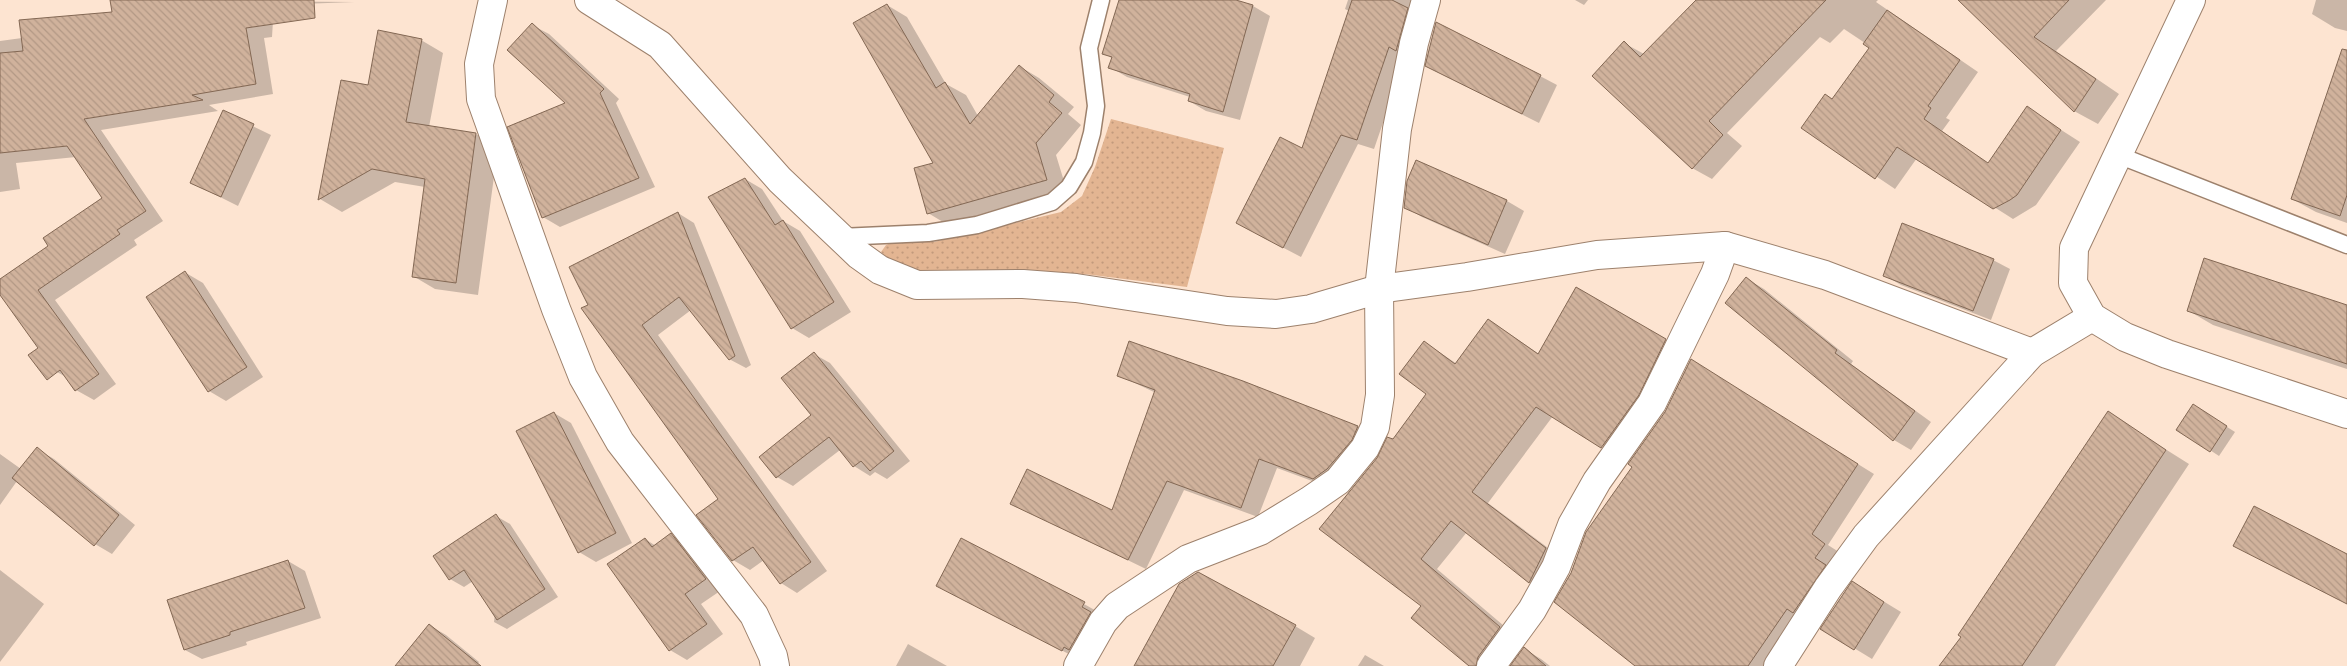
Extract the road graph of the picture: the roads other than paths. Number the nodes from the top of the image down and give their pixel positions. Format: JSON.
{"nodes":[{"id":1,"x":493,"y":0,"type":"edge"},
{"id":2,"x":588,"y":0,"type":"edge"},
{"id":3,"x":1101,"y":0,"type":"edge"},
{"id":4,"x":1426,"y":0,"type":"edge"},
{"id":5,"x":2191,"y":0,"type":"edge"},
{"id":6,"x":2118,"y":155,"type":"junction"},
{"id":7,"x":840,"y":237,"type":"junction"},
{"id":8,"x":2347,"y":245,"type":"edge"},
{"id":9,"x":1725,"y":246,"type":"junction"},
{"id":10,"x":1379,"y":289,"type":"junction"},
{"id":11,"x":2092,"y":317,"type":"junction"},
{"id":12,"x":2032,"y":353,"type":"junction"},
{"id":13,"x":2347,"y":414,"type":"edge"},
{"id":14,"x":775,"y":666,"type":"edge"},
{"id":15,"x":1078,"y":666,"type":"edge"},
{"id":16,"x":1491,"y":666,"type":"edge"},
{"id":17,"x":1778,"y":666,"type":"edge"}],
"edges":[{"from":1,"to":14,"type":"street"},
{"from":2,"to":7,"type":"street"},
{"from":3,"to":7,"type":"lane"},
{"from":4,"to":10,"type":"street"},
{"from":5,"to":6,"type":"street"},
{"from":6,"to":8,"type":"lane"},
{"from":6,"to":11,"type":"street"},
{"from":7,"to":10,"type":"street"},
{"from":9,"to":10,"type":"street"},
{"from":9,"to":12,"type":"street"},
{"from":9,"to":16,"type":"street"},
{"from":10,"to":15,"type":"street"},
{"from":11,"to":12,"type":"street"},
{"from":11,"to":13,"type":"street"},
{"from":12,"to":17,"type":"street"}]}
